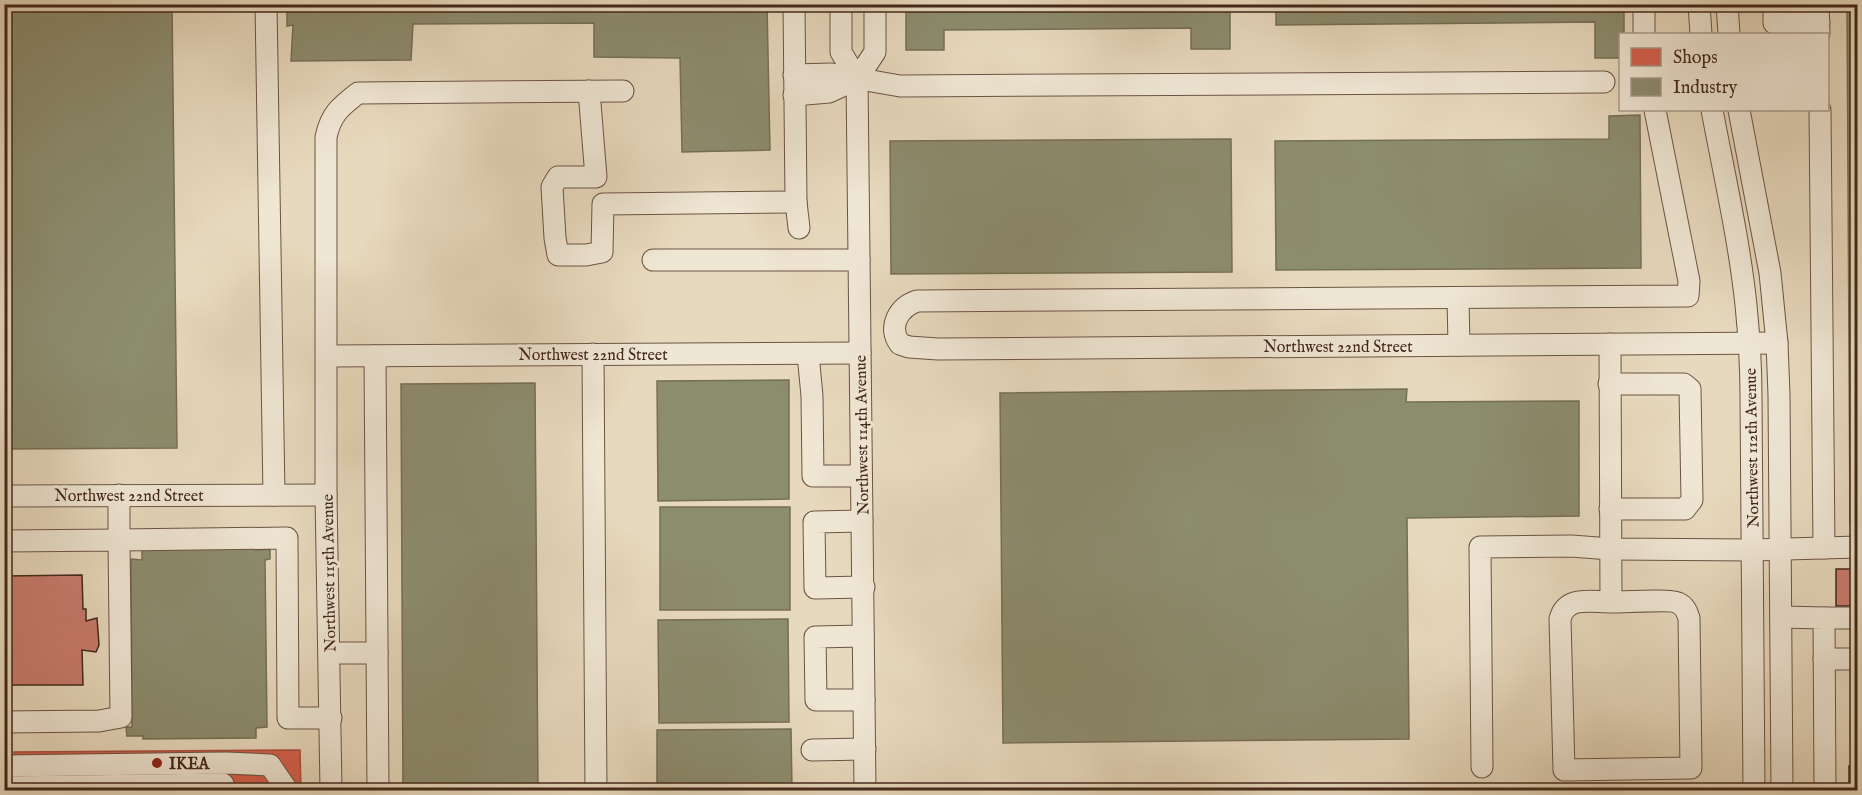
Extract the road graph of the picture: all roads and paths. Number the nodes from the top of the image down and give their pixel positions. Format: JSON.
{"nodes":[{"id":1,"x":266,"y":4,"type":"edge"},
{"id":2,"x":794,"y":4,"type":"edge"},
{"id":3,"x":841,"y":4,"type":"edge"},
{"id":4,"x":875,"y":4,"type":"edge"},
{"id":5,"x":1644,"y":4,"type":"edge"},
{"id":6,"x":1699,"y":4,"type":"edge"},
{"id":7,"x":1727,"y":4,"type":"edge"},
{"id":8,"x":1774,"y":4,"type":"edge"},
{"id":9,"x":1819,"y":20,"type":"edge"},
{"id":10,"x":1644,"y":33,"type":"edge"},
{"id":11,"x":1701,"y":33,"type":"edge"},
{"id":12,"x":1729,"y":33,"type":"edge"},
{"id":13,"x":856,"y":79,"type":"junction"},
{"id":14,"x":1604,"y":82,"type":"dead end"},
{"id":15,"x":794,"y":85,"type":"junction"},
{"id":16,"x":589,"y":91,"type":"junction"},
{"id":17,"x":622,"y":91,"type":"dead end"},
{"id":18,"x":1655,"y":111,"type":"edge"},
{"id":19,"x":1712,"y":111,"type":"edge"},
{"id":20,"x":1739,"y":111,"type":"edge"},
{"id":21,"x":1820,"y":111,"type":"edge"},
{"id":22,"x":596,"y":177,"type":"junction"},
{"id":23,"x":796,"y":202,"type":"junction"},
{"id":24,"x":603,"y":204,"type":"junction"},
{"id":25,"x":799,"y":228,"type":"dead end"},
{"id":26,"x":653,"y":260,"type":"dead end"},
{"id":27,"x":859,"y":260,"type":"junction"},
{"id":28,"x":1458,"y":298,"type":"junction"},
{"id":29,"x":1749,"y":343,"type":"junction"},
{"id":30,"x":1777,"y":343,"type":"junction"},
{"id":31,"x":1610,"y":344,"type":"junction"},
{"id":32,"x":1459,"y":345,"type":"junction"},
{"id":33,"x":860,"y":353,"type":"junction"},
{"id":34,"x":593,"y":354,"type":"junction"},
{"id":35,"x":808,"y":354,"type":"junction"},
{"id":36,"x":327,"y":356,"type":"junction"},
{"id":37,"x":375,"y":356,"type":"junction"},
{"id":38,"x":1609,"y":384,"type":"junction"},
{"id":39,"x":861,"y":476,"type":"junction"},
{"id":40,"x":119,"y":495,"type":"junction"},
{"id":41,"x":273,"y":495,"type":"junction"},
{"id":42,"x":326,"y":495,"type":"junction"},
{"id":43,"x":4,"y":496,"type":"edge"},
{"id":44,"x":1610,"y":509,"type":"junction"},
{"id":45,"x":862,"y":522,"type":"junction"},
{"id":46,"x":119,"y":540,"type":"junction"},
{"id":47,"x":4,"y":541,"type":"edge"},
{"id":48,"x":1780,"y":548,"type":"junction"},
{"id":49,"x":1824,"y":548,"type":"junction"},
{"id":50,"x":1857,"y":548,"type":"edge"},
{"id":51,"x":1611,"y":549,"type":"junction"},
{"id":52,"x":1752,"y":550,"type":"junction"},
{"id":53,"x":864,"y":587,"type":"junction"},
{"id":54,"x":1611,"y":602,"type":"junction"},
{"id":55,"x":1781,"y":617,"type":"junction"},
{"id":56,"x":1824,"y":618,"type":"junction"},
{"id":57,"x":1857,"y":618,"type":"edge"},
{"id":58,"x":864,"y":636,"type":"junction"},
{"id":59,"x":330,"y":653,"type":"junction"},
{"id":60,"x":377,"y":653,"type":"junction"},
{"id":61,"x":1824,"y":659,"type":"junction"},
{"id":62,"x":1857,"y":659,"type":"edge"},
{"id":63,"x":864,"y":700,"type":"junction"},
{"id":64,"x":331,"y":718,"type":"junction"},
{"id":65,"x":4,"y":722,"type":"edge"},
{"id":66,"x":865,"y":749,"type":"junction"},
{"id":67,"x":812,"y":750,"type":"dead end"},
{"id":68,"x":226,"y":763,"type":"junction"},
{"id":69,"x":4,"y":766,"type":"edge"},
{"id":70,"x":1482,"y":767,"type":"dead end"},
{"id":71,"x":4,"y":787,"type":"edge"},
{"id":72,"x":147,"y":788,"type":"edge"},
{"id":73,"x":184,"y":788,"type":"edge"},
{"id":74,"x":223,"y":790,"type":"edge"},
{"id":75,"x":230,"y":790,"type":"edge"},
{"id":76,"x":287,"y":790,"type":"edge"},
{"id":77,"x":331,"y":790,"type":"edge"},
{"id":78,"x":378,"y":790,"type":"edge"},
{"id":79,"x":596,"y":790,"type":"edge"},
{"id":80,"x":865,"y":790,"type":"edge"},
{"id":81,"x":1754,"y":790,"type":"edge"},
{"id":82,"x":1782,"y":790,"type":"edge"},
{"id":83,"x":1825,"y":790,"type":"edge"}],
"edges":[{"from":1,"to":41,"type":"street"},
{"from":2,"to":15,"type":"street"},
{"from":3,"to":13,"type":"street","name":"Northwest 114th Avenue"},
{"from":4,"to":13,"type":"street"},
{"from":5,"to":10,"type":"street"},
{"from":6,"to":11,"type":"street"},
{"from":7,"to":12,"type":"street"},
{"from":8,"to":9,"type":"street"},
{"from":13,"to":14,"type":"street"},
{"from":13,"to":15,"type":"street"},
{"from":13,"to":27,"type":"street","name":"Northwest 114th Avenue"},
{"from":15,"to":23,"type":"street"},
{"from":16,"to":17,"type":"street","name":"Northwest 115th Avenue"},
{"from":16,"to":22,"type":"street"},
{"from":16,"to":36,"type":"street","name":"Northwest 115th Avenue"},
{"from":18,"to":28,"type":"street"},
{"from":19,"to":29,"type":"street","name":"Northwest 112th Avenue"},
{"from":20,"to":30,"type":"street","name":"Northwest 112th Avenue"},
{"from":21,"to":49,"type":"street"},
{"from":22,"to":24,"type":"street"},
{"from":22,"to":24,"type":"street"},
{"from":23,"to":24,"type":"street"},
{"from":23,"to":25,"type":"street"},
{"from":26,"to":27,"type":"street"},
{"from":27,"to":33,"type":"street","name":"Northwest 114th Avenue"},
{"from":28,"to":32,"type":"street"},
{"from":28,"to":32,"type":"street","name":"Northwest 22nd Street"},
{"from":29,"to":30,"type":"street","name":"Northwest 22nd Street"},
{"from":29,"to":31,"type":"street","name":"Northwest 22nd Street"},
{"from":29,"to":52,"type":"street","name":"Northwest 112th Avenue"},
{"from":30,"to":48,"type":"street","name":"Northwest 112th Avenue"},
{"from":31,"to":32,"type":"street","name":"Northwest 22nd Street"},
{"from":31,"to":38,"type":"street"},
{"from":33,"to":35,"type":"street","name":"Northwest 22nd Street"},
{"from":33,"to":39,"type":"street","name":"Northwest 114th Avenue"},
{"from":34,"to":35,"type":"street","name":"Northwest 22nd Street"},
{"from":34,"to":37,"type":"street","name":"Northwest 22nd Street"},
{"from":34,"to":79,"type":"street"},
{"from":35,"to":39,"type":"street"},
{"from":36,"to":37,"type":"street","name":"Northwest 22nd Street"},
{"from":36,"to":42,"type":"street","name":"Northwest 115th Avenue"},
{"from":37,"to":60,"type":"street"},
{"from":38,"to":44,"type":"street"},
{"from":38,"to":44,"type":"street"},
{"from":39,"to":45,"type":"street","name":"Northwest 114th Avenue"},
{"from":40,"to":41,"type":"street","name":"Northwest 22nd Street"},
{"from":40,"to":43,"type":"street","name":"Northwest 22nd Street"},
{"from":40,"to":46,"type":"street"},
{"from":41,"to":42,"type":"street","name":"Northwest 22nd Street"},
{"from":42,"to":59,"type":"street","name":"Northwest 115th Avenue"},
{"from":44,"to":51,"type":"street"},
{"from":45,"to":53,"type":"street","name":"Northwest 114th Avenue"},
{"from":45,"to":53,"type":"street"},
{"from":46,"to":47,"type":"street"},
{"from":46,"to":64,"type":"street"},
{"from":46,"to":65,"type":"street"},
{"from":48,"to":49,"type":"street"},
{"from":48,"to":52,"type":"street"},
{"from":48,"to":55,"type":"street","name":"Northwest 112th Avenue"},
{"from":49,"to":50,"type":"street"},
{"from":51,"to":52,"type":"street"},
{"from":51,"to":54,"type":"street"},
{"from":51,"to":70,"type":"street"},
{"from":52,"to":81,"type":"street","name":"Northwest 112th Avenue"},
{"from":53,"to":58,"type":"street","name":"Northwest 114th Avenue"},
{"from":54,"to":54,"type":"street"},
{"from":55,"to":56,"type":"street"},
{"from":55,"to":82,"type":"street","name":"Northwest 112th Avenue"},
{"from":56,"to":57,"type":"street"},
{"from":56,"to":61,"type":"street"},
{"from":58,"to":63,"type":"street","name":"Northwest 114th Avenue"},
{"from":58,"to":63,"type":"street"},
{"from":59,"to":60,"type":"street"},
{"from":59,"to":64,"type":"street","name":"Northwest 115th Avenue"},
{"from":60,"to":78,"type":"street"},
{"from":61,"to":62,"type":"street"},
{"from":61,"to":83,"type":"street"},
{"from":63,"to":66,"type":"street","name":"Northwest 114th Avenue"},
{"from":64,"to":77,"type":"street","name":"Northwest 115th Avenue"},
{"from":66,"to":67,"type":"street"},
{"from":66,"to":80,"type":"street","name":"Northwest 114th Avenue"},
{"from":68,"to":69,"type":"street"},
{"from":68,"to":75,"type":"street"},
{"from":68,"to":76,"type":"street"},
{"from":71,"to":72,"type":"street"},
{"from":72,"to":73,"type":"street"},
{"from":73,"to":74,"type":"street"}]}
